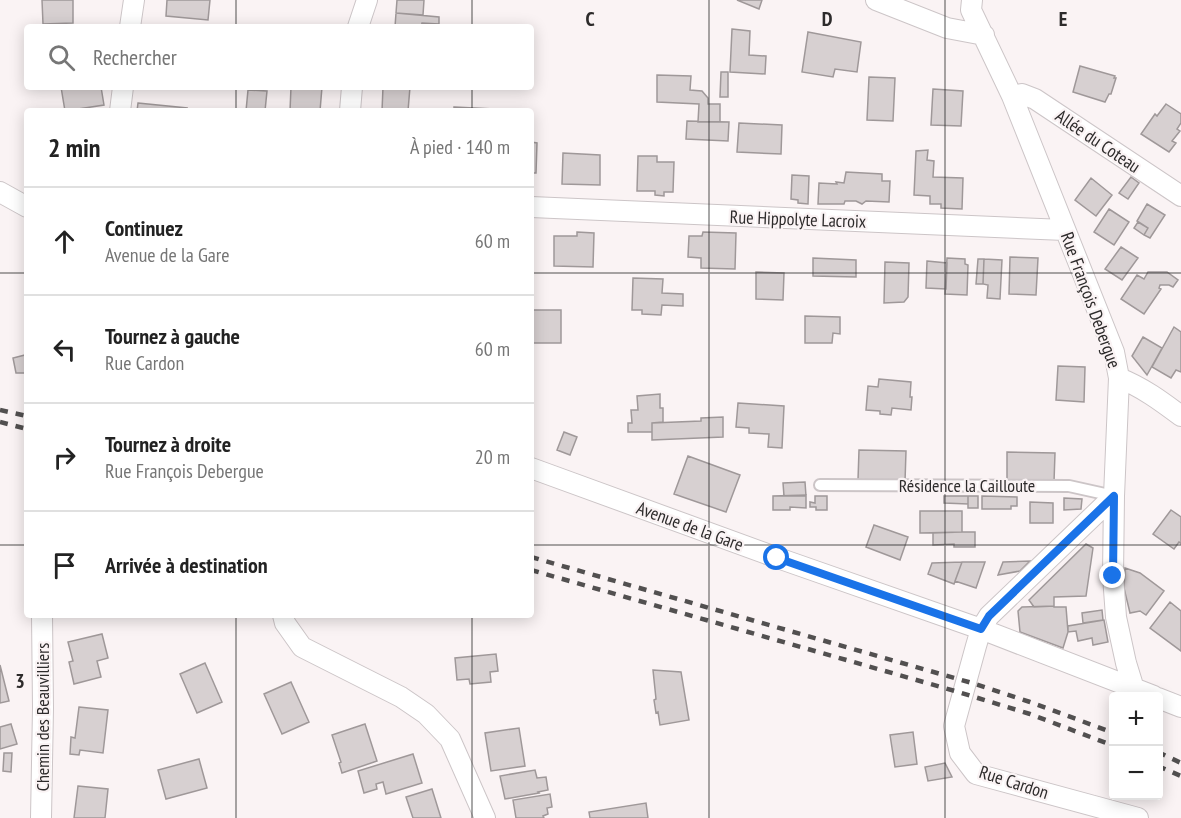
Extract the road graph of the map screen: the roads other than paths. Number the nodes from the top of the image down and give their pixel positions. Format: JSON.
{"nodes":[{"id":1,"x":134,"y":0,"type":"edge"},
{"id":2,"x":367,"y":0,"type":"edge"},
{"id":3,"x":876,"y":0,"type":"edge"},
{"id":4,"x":972,"y":0,"type":"edge"},
{"id":5,"x":130,"y":24,"type":"edge"},
{"id":6,"x":359,"y":24,"type":"edge"},
{"id":7,"x":984,"y":35,"type":"junction"},
{"id":8,"x":123,"y":90,"type":"edge"},
{"id":9,"x":352,"y":90,"type":"edge"},
{"id":10,"x":1012,"y":96,"type":"junction"},
{"id":11,"x":120,"y":108,"type":"edge"},
{"id":12,"x":350,"y":108,"type":"edge"},
{"id":13,"x":0,"y":192,"type":"edge"},
{"id":14,"x":1181,"y":196,"type":"edge"},
{"id":15,"x":24,"y":205,"type":"edge"},
{"id":16,"x":534,"y":207,"type":"edge"},
{"id":17,"x":1065,"y":230,"type":"junction"},
{"id":18,"x":1119,"y":378,"type":"junction"},
{"id":19,"x":1181,"y":416,"type":"edge"},
{"id":20,"x":534,"y":469,"type":"edge"},
{"id":21,"x":820,"y":485,"type":"dead end"},
{"id":22,"x":1114,"y":496,"type":"junction"},
{"id":23,"x":42,"y":618,"type":"edge"},
{"id":24,"x":284,"y":618,"type":"edge"},
{"id":25,"x":981,"y":629,"type":"junction"},
{"id":26,"x":1134,"y":689,"type":"junction"},
{"id":27,"x":1143,"y":692,"type":"edge"},
{"id":28,"x":1163,"y":700,"type":"edge"},
{"id":29,"x":1181,"y":707,"type":"edge"},
{"id":30,"x":41,"y":818,"type":"edge"},
{"id":31,"x":485,"y":818,"type":"edge"},
{"id":32,"x":1138,"y":818,"type":"edge"}],
"edges":[{"from":1,"to":5,"type":"street"},
{"from":2,"to":6,"type":"street"},
{"from":3,"to":7,"type":"street"},
{"from":4,"to":7,"type":"street","name":"Rue François Debergue"},
{"from":7,"to":10,"type":"street","name":"Rue François Debergue"},
{"from":8,"to":11,"type":"street"},
{"from":9,"to":12,"type":"street"},
{"from":10,"to":14,"type":"street","name":"Allée du Coteau"},
{"from":10,"to":17,"type":"street","name":"Rue François Debergue"},
{"from":13,"to":15,"type":"street"},
{"from":16,"to":17,"type":"street","name":"Rue Hippolyte Lacroix"},
{"from":17,"to":18,"type":"street","name":"Rue François Debergue"},
{"from":18,"to":19,"type":"street"},
{"from":18,"to":22,"type":"street","name":"Rue François Debergue"},
{"from":20,"to":25,"type":"street","name":"Avenue de la Gare"},
{"from":21,"to":22,"type":"lane","name":"Résidence la Cailloute"},
{"from":22,"to":25,"type":"street","name":"Rue Cardon"},
{"from":22,"to":26,"type":"street","name":"Rue François Debergue"},
{"from":23,"to":30,"type":"street","name":"Chemin des Beauvilliers"},
{"from":24,"to":31,"type":"street"},
{"from":25,"to":26,"type":"street","name":"Avenue de la Gare"},
{"from":25,"to":32,"type":"street","name":"Rue Cardon"},
{"from":26,"to":27,"type":"street","name":"Avenue de la Gare"},
{"from":28,"to":29,"type":"street"}]}
